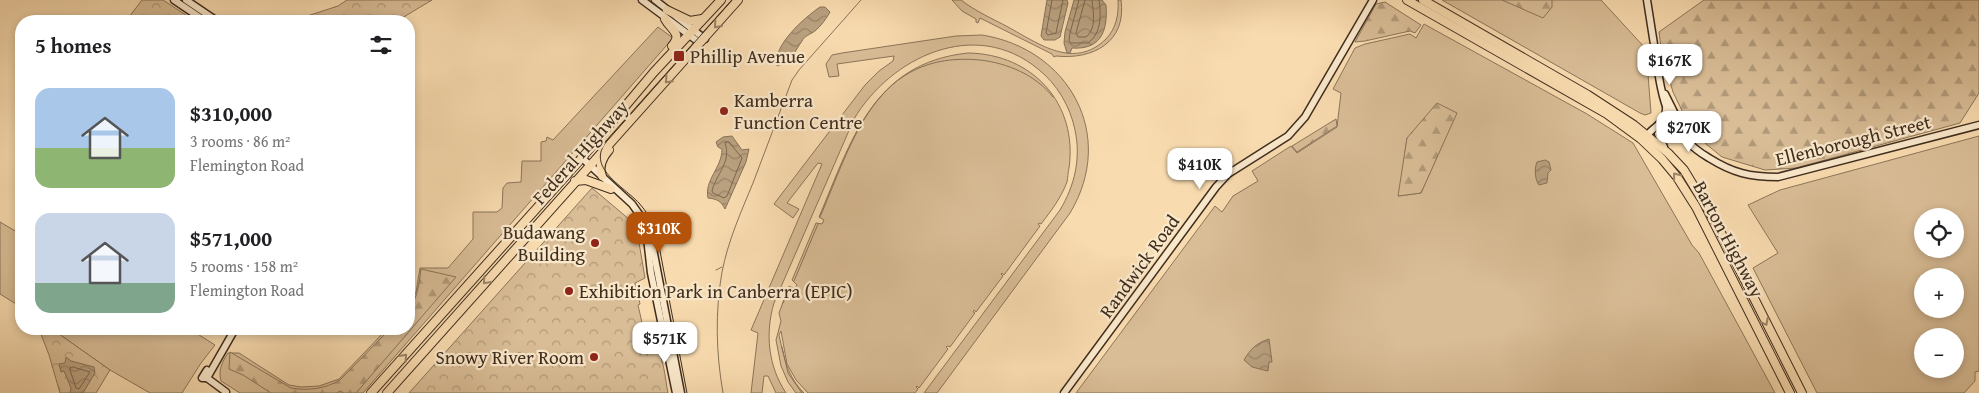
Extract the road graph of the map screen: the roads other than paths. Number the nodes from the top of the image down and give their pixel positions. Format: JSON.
{"nodes":[{"id":1,"x":174,"y":0,"type":"edge"},
{"id":2,"x":186,"y":0,"type":"edge"},
{"id":3,"x":642,"y":0,"type":"edge"},
{"id":4,"x":655,"y":0,"type":"edge"},
{"id":5,"x":721,"y":0,"type":"edge"},
{"id":6,"x":738,"y":0,"type":"edge"},
{"id":7,"x":1372,"y":0,"type":"edge"},
{"id":8,"x":1408,"y":0,"type":"edge"},
{"id":9,"x":1424,"y":0,"type":"edge"},
{"id":10,"x":1647,"y":0,"type":"edge"},
{"id":11,"x":667,"y":10,"type":"junction"},
{"id":12,"x":196,"y":15,"type":"edge"},
{"id":13,"x":208,"y":15,"type":"edge"},
{"id":14,"x":665,"y":19,"type":"junction"},
{"id":15,"x":702,"y":19,"type":"junction"},
{"id":16,"x":690,"y":32,"type":"junction"},
{"id":17,"x":702,"y":41,"type":"junction"},
{"id":18,"x":654,"y":72,"type":"junction"},
{"id":19,"x":1669,"y":108,"type":"junction"},
{"id":20,"x":631,"y":118,"type":"junction"},
{"id":21,"x":1671,"y":119,"type":"junction"},
{"id":22,"x":1634,"y":125,"type":"junction"},
{"id":23,"x":1660,"y":125,"type":"junction"},
{"id":24,"x":1979,"y":125,"type":"edge"},
{"id":25,"x":1681,"y":132,"type":"junction"},
{"id":26,"x":1647,"y":135,"type":"junction"},
{"id":27,"x":1651,"y":148,"type":"junction"},
{"id":28,"x":1668,"y":153,"type":"junction"},
{"id":29,"x":580,"y":160,"type":"junction"},
{"id":30,"x":588,"y":167,"type":"junction"},
{"id":31,"x":602,"y":176,"type":"junction"},
{"id":32,"x":575,"y":181,"type":"junction"},
{"id":33,"x":611,"y":189,"type":"junction"},
{"id":34,"x":231,"y":335,"type":"edge"},
{"id":35,"x":227,"y":392,"type":"edge"},
{"id":36,"x":371,"y":393,"type":"edge"},
{"id":37,"x":387,"y":393,"type":"edge"},
{"id":38,"x":676,"y":393,"type":"edge"},
{"id":39,"x":681,"y":393,"type":"edge"},
{"id":40,"x":1064,"y":393,"type":"edge"},
{"id":41,"x":1790,"y":393,"type":"edge"},
{"id":42,"x":1802,"y":393,"type":"edge"}],
"edges":[{"from":1,"to":12,"type":"street"},
{"from":2,"to":13,"type":"street"},
{"from":3,"to":14,"type":"street"},
{"from":4,"to":11,"type":"street"},
{"from":5,"to":15,"type":"highway","name":"Federal Highway"},
{"from":6,"to":17,"type":"highway","name":"Federal Highway","one_way":true},
{"from":7,"to":40,"type":"street","name":"Randwick Road"},
{"from":8,"to":27,"type":"highway","name":"Barton Highway"},
{"from":9,"to":22,"type":"highway","name":"Barton Highway"},
{"from":10,"to":19,"type":"street","name":"Ellenborough Street"},
{"from":11,"to":15,"type":"highway"},
{"from":11,"to":16,"type":"street"},
{"from":14,"to":16,"type":"street"},
{"from":14,"to":18,"type":"highway"},
{"from":15,"to":16,"type":"highway","name":"Federal Highway"},
{"from":16,"to":17,"type":"street"},
{"from":16,"to":18,"type":"highway","name":"Federal Highway"},
{"from":17,"to":20,"type":"highway","name":"Federal Highway","one_way":true},
{"from":18,"to":29,"type":"highway","name":"Federal Highway"},
{"from":19,"to":21,"type":"street"},
{"from":19,"to":23,"type":"street"},
{"from":19,"to":25,"type":"street","name":"Ellenborough Street"},
{"from":20,"to":30,"type":"highway","name":"Federal Highway"},
{"from":20,"to":31,"type":"highway"},
{"from":21,"to":23,"type":"street"},
{"from":21,"to":25,"type":"street","name":"Ellenborough Street"},
{"from":22,"to":23,"type":"street"},
{"from":22,"to":26,"type":"highway","name":"Barton Highway"},
{"from":23,"to":25,"type":"street"},
{"from":23,"to":26,"type":"street"},
{"from":23,"to":28,"type":"street"},
{"from":24,"to":25,"type":"street","name":"Ellenborough Street"},
{"from":26,"to":27,"type":"highway"},
{"from":26,"to":28,"type":"highway","name":"Barton Highway"},
{"from":41,"to":27,"type":"highway","name":"Barton Highway","one_way":true},
{"from":28,"to":42,"type":"highway","name":"Barton Highway","one_way":true},
{"from":29,"to":30,"type":"street"},
{"from":36,"to":29,"type":"highway","name":"Federal Highway","one_way":true},
{"from":30,"to":31,"type":"street"},
{"from":30,"to":32,"type":"highway","name":"Federal Highway"},
{"from":30,"to":33,"type":"street"},
{"from":31,"to":39,"type":"street"},
{"from":32,"to":33,"type":"highway"},
{"from":32,"to":37,"type":"highway","name":"Federal Highway","one_way":true},
{"from":33,"to":38,"type":"street"},
{"from":34,"to":35,"type":"street"}]}
